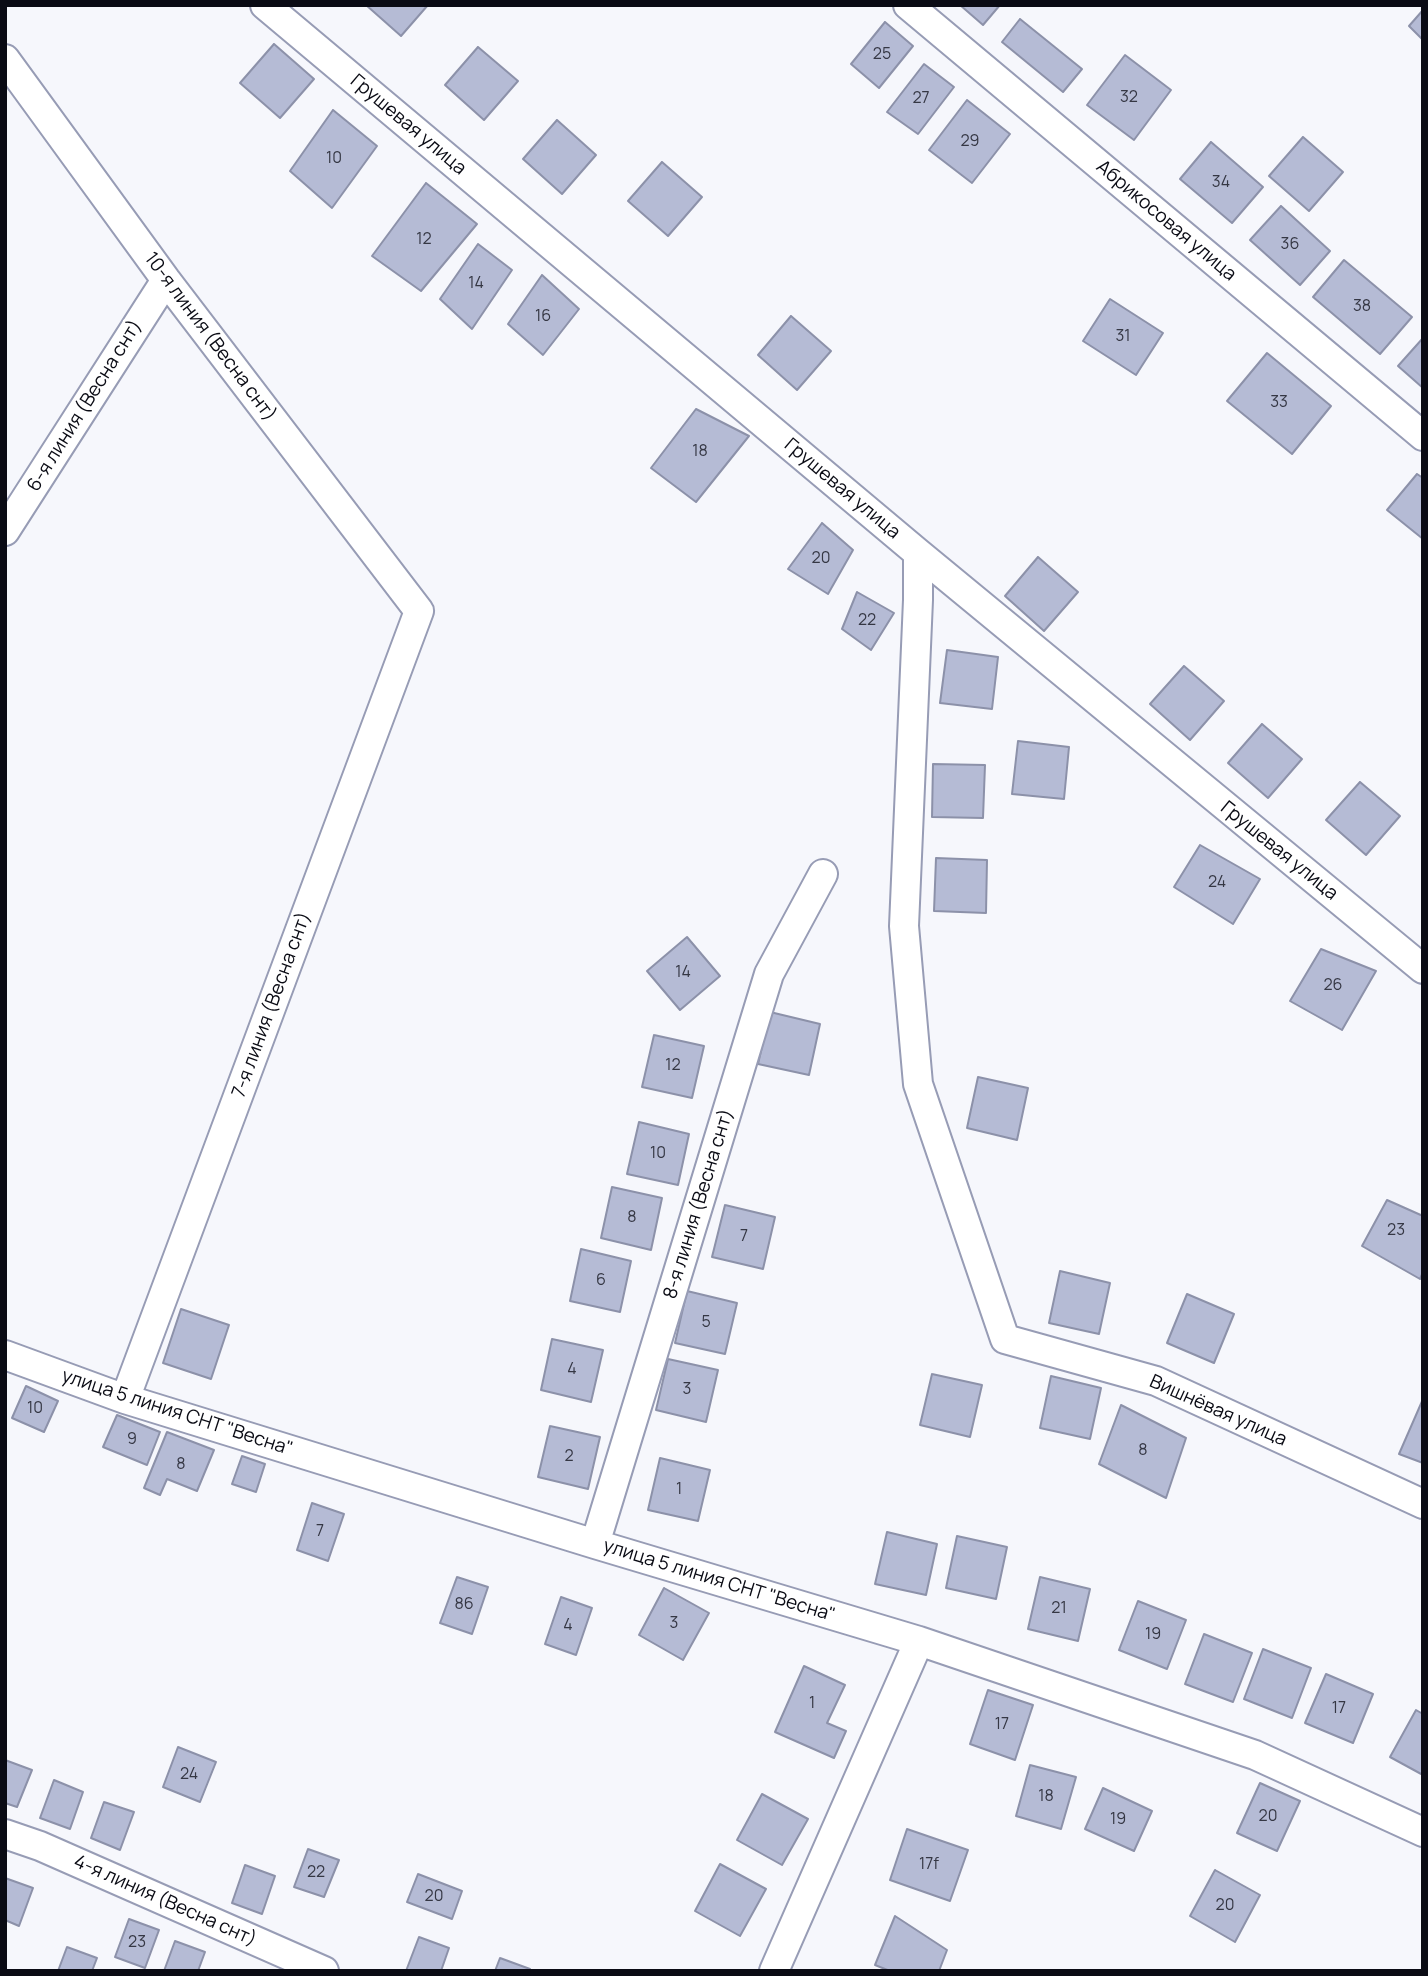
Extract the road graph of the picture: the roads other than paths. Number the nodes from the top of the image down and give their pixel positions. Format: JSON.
{"nodes":[{"id":1,"x":265,"y":5,"type":"edge"},
{"id":2,"x":908,"y":5,"type":"edge"},
{"id":3,"x":5,"y":60,"type":"edge"},
{"id":4,"x":166,"y":280,"type":"junction"},
{"id":5,"x":1423,"y":436,"type":"edge"},
{"id":6,"x":5,"y":531,"type":"edge"},
{"id":7,"x":918,"y":553,"type":"junction"},
{"id":8,"x":419,"y":611,"type":"joint"},
{"id":9,"x":823,"y":874,"type":"dead end"},
{"id":10,"x":1423,"y":969,"type":"edge"},
{"id":11,"x":5,"y":1355,"type":"edge"},
{"id":12,"x":125,"y":1399,"type":"junction"},
{"id":13,"x":1423,"y":1504,"type":"edge"},
{"id":14,"x":595,"y":1544,"type":"junction"},
{"id":15,"x":919,"y":1641,"type":"junction"},
{"id":16,"x":1423,"y":1832,"type":"edge"},
{"id":17,"x":5,"y":1834,"type":"edge"},
{"id":18,"x":324,"y":1971,"type":"edge"},
{"id":19,"x":774,"y":1971,"type":"edge"}],
"edges":[{"from":1,"to":7,"type":"street","name":"Грушевая улица"},
{"from":2,"to":5,"type":"street","name":"Абрикосовая улица"},
{"from":3,"to":4,"type":"street","name":"10-я линия (Весна снт)"},
{"from":4,"to":6,"type":"street","name":"6-я линия (Весна снт)"},
{"from":4,"to":8,"type":"street","name":"10-я линия (Весна снт)"},
{"from":7,"to":10,"type":"street","name":"Грушевая улица"},
{"from":7,"to":13,"type":"street","name":"Вишнёвая улица"},
{"from":8,"to":12,"type":"street","name":"7-я линия (Весна снт)"},
{"from":9,"to":14,"type":"street","name":"8-я линия (Весна снт)"},
{"from":11,"to":12,"type":"street","name":"улица 5 линия СНТ \"Весна\""},
{"from":12,"to":14,"type":"street","name":"улица 5 линия СНТ \"Весна\""},
{"from":14,"to":15,"type":"street","name":"улица 5 линия СНТ \"Весна\""},
{"from":15,"to":16,"type":"street","name":"улица 5 линия СНТ \"Весна\""},
{"from":15,"to":19,"type":"street"},
{"from":17,"to":18,"type":"street","name":"4-я линия (Весна снт)"}]}
